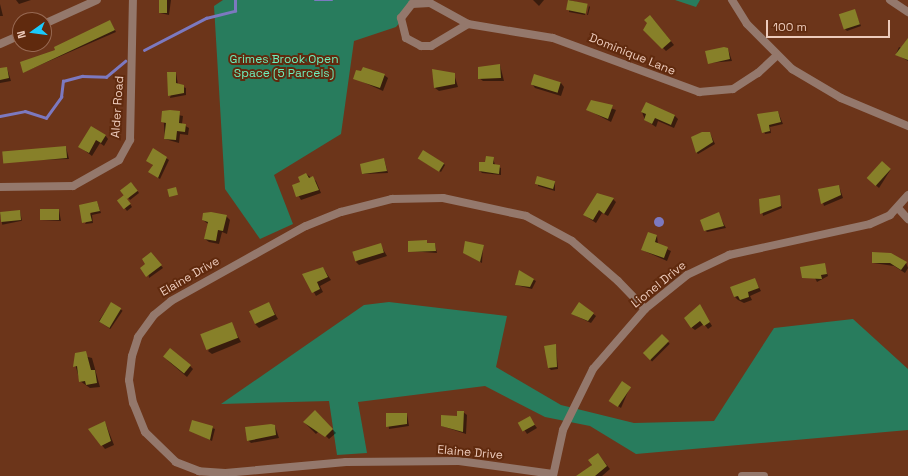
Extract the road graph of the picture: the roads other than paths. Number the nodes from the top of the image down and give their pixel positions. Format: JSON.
{"nodes":[{"id":1,"x":97,"y":0,"type":"edge"},
{"id":2,"x":133,"y":0,"type":"edge"},
{"id":3,"x":732,"y":0,"type":"edge"},
{"id":4,"x":890,"y":0,"type":"edge"},
{"id":5,"x":908,"y":12,"type":"edge"},
{"id":6,"x":52,"y":20,"type":"edge"},
{"id":7,"x":468,"y":24,"type":"junction"},
{"id":8,"x":12,"y":39,"type":"edge"},
{"id":9,"x":0,"y":44,"type":"edge"},
{"id":10,"x":777,"y":56,"type":"junction"},
{"id":11,"x":908,"y":126,"type":"edge"},
{"id":12,"x":0,"y":187,"type":"edge"},
{"id":13,"x":908,"y":195,"type":"edge"},
{"id":14,"x":898,"y":208,"type":"junction"},
{"id":15,"x":908,"y":219,"type":"edge"},
{"id":16,"x":645,"y":309,"type":"junction"},
{"id":17,"x":553,"y":475,"type":"edge"},
{"id":18,"x":742,"y":476,"type":"edge"},
{"id":19,"x":764,"y":476,"type":"edge"}],
"edges":[{"from":1,"to":6,"type":"street"},
{"from":2,"to":12,"type":"street","name":"Alder Road"},
{"from":3,"to":10,"type":"street"},
{"from":4,"to":5,"type":"street"},
{"from":7,"to":7,"type":"street","name":"Dominique Lane"},
{"from":7,"to":10,"type":"street","name":"Dominique Lane"},
{"from":8,"to":9,"type":"street"},
{"from":10,"to":11,"type":"street"},
{"from":13,"to":14,"type":"street","name":"Lionel Drive"},
{"from":14,"to":15,"type":"street"},
{"from":14,"to":16,"type":"street","name":"Lionel Drive"},
{"from":16,"to":17,"type":"street","name":"Lionel Drive"},
{"from":16,"to":17,"type":"street","name":"Elaine Drive"},
{"from":18,"to":19,"type":"street"}]}
